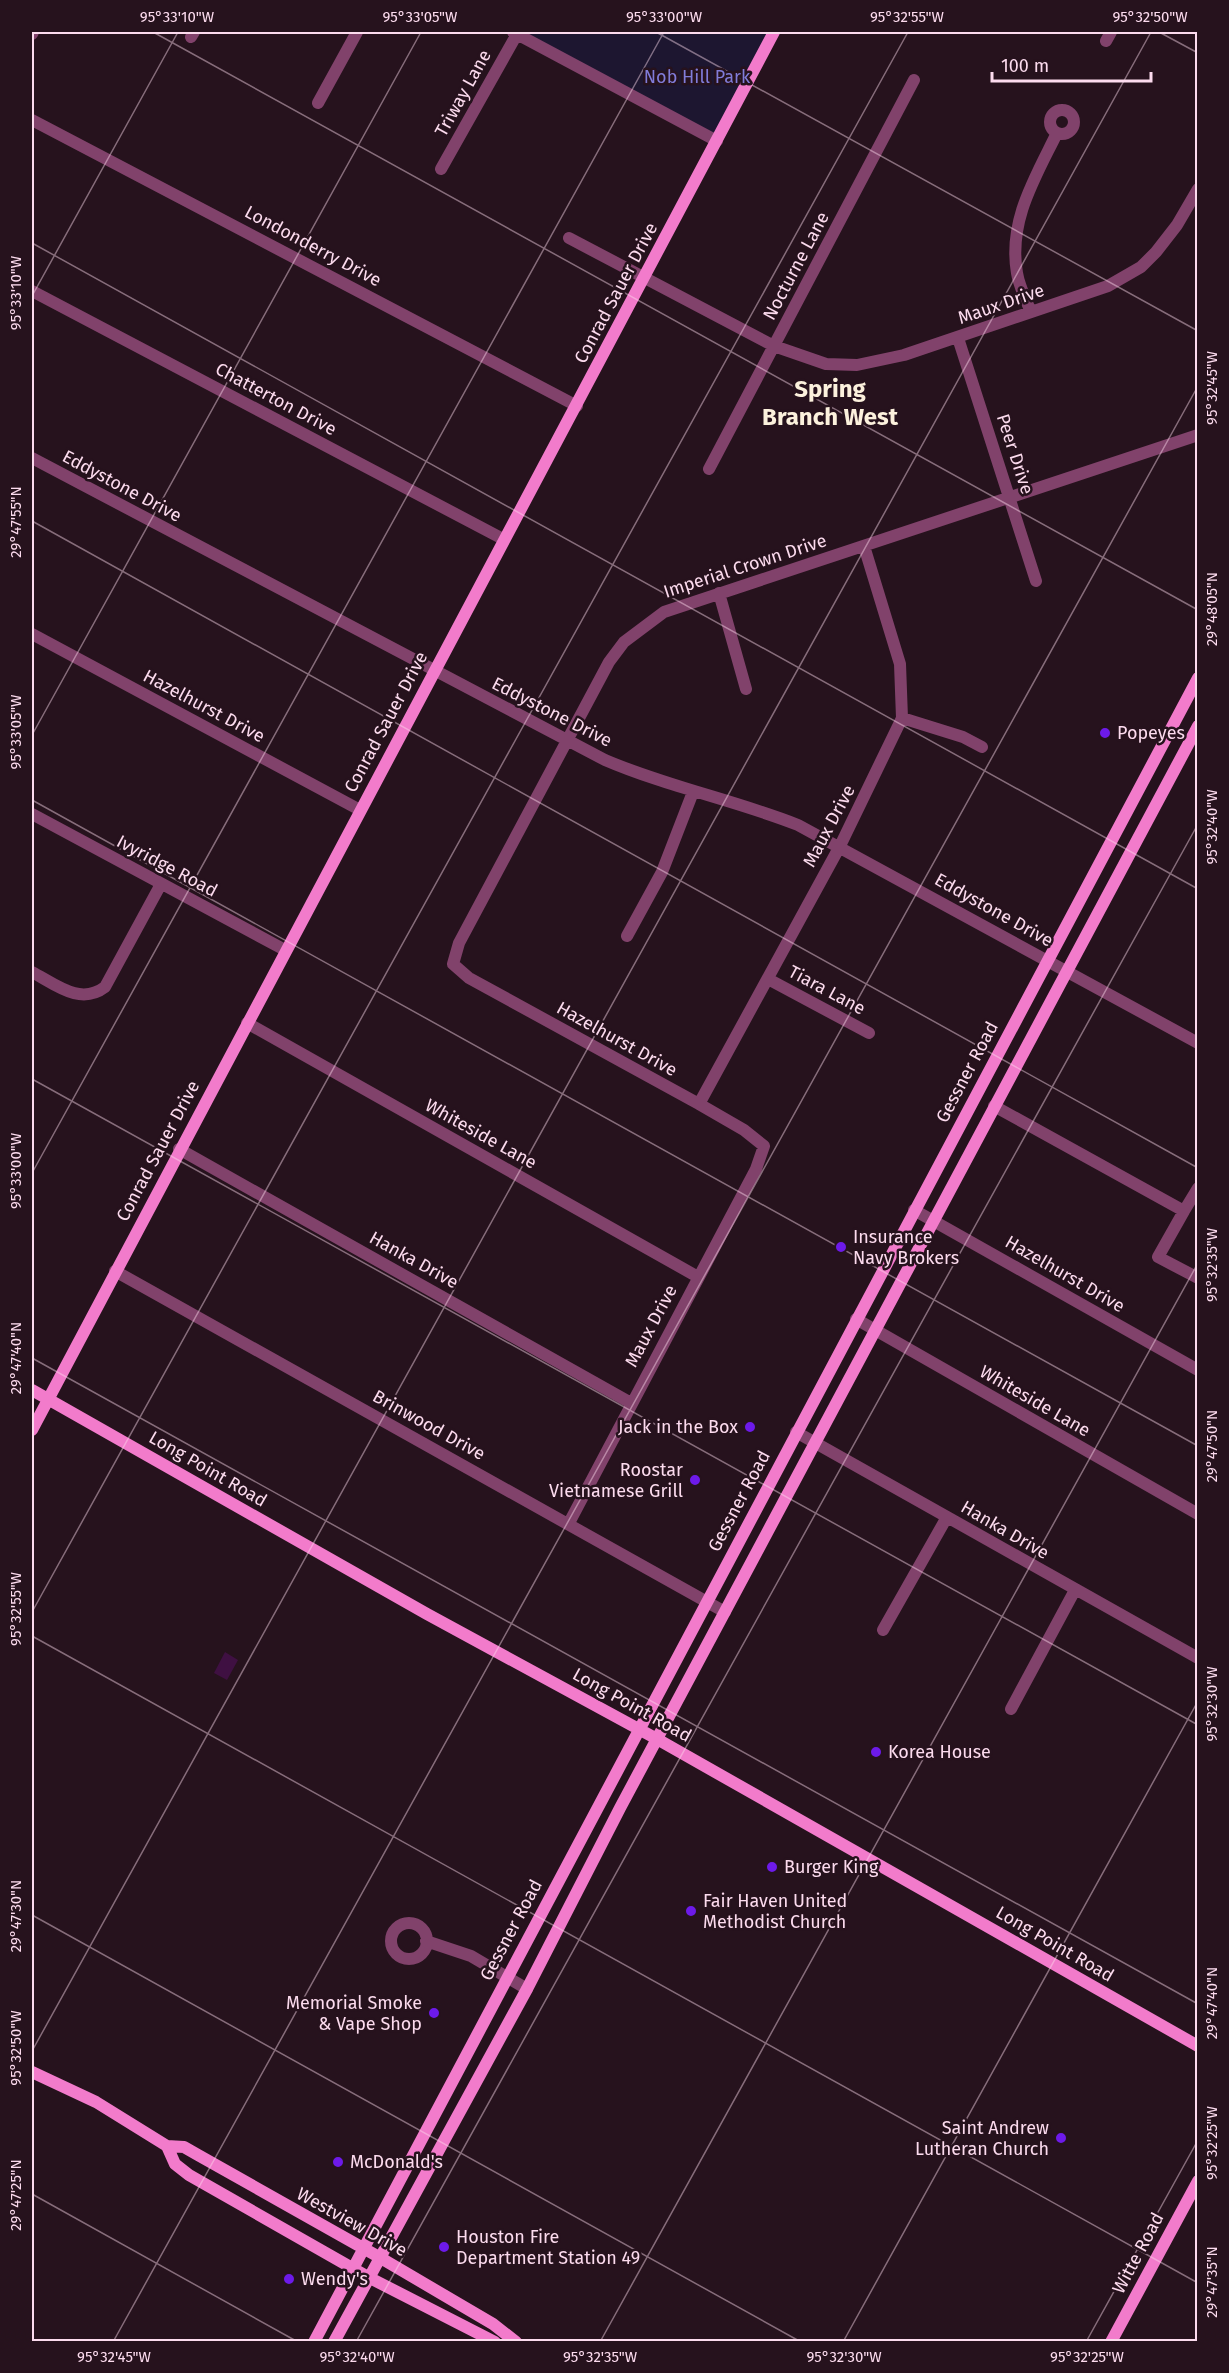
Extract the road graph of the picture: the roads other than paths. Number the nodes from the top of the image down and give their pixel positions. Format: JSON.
{"nodes":[{"id":1,"x":357,"y":32,"type":"edge"},
{"id":2,"x":774,"y":32,"type":"edge"},
{"id":3,"x":515,"y":33,"type":"edge"},
{"id":4,"x":914,"y":80,"type":"dead end"},
{"id":5,"x":318,"y":103,"type":"dead end"},
{"id":6,"x":32,"y":120,"type":"edge"},
{"id":7,"x":1057,"y":133,"type":"dead end"},
{"id":8,"x":717,"y":141,"type":"junction"},
{"id":9,"x":441,"y":169,"type":"dead end"},
{"id":10,"x":1197,"y":189,"type":"edge"},
{"id":11,"x":569,"y":238,"type":"dead end"},
{"id":12,"x":645,"y":276,"type":"junction"},
{"id":13,"x":32,"y":291,"type":"edge"},
{"id":14,"x":1030,"y":312,"type":"junction"},
{"id":15,"x":958,"y":338,"type":"junction"},
{"id":16,"x":774,"y":346,"type":"junction"},
{"id":17,"x":577,"y":406,"type":"junction"},
{"id":18,"x":1197,"y":435,"type":"edge"},
{"id":19,"x":32,"y":458,"type":"edge"},
{"id":20,"x":710,"y":469,"type":"dead end"},
{"id":21,"x":1009,"y":497,"type":"junction"},
{"id":22,"x":503,"y":539,"type":"junction"},
{"id":23,"x":864,"y":546,"type":"junction"},
{"id":24,"x":1036,"y":581,"type":"dead end"},
{"id":25,"x":719,"y":593,"type":"junction"},
{"id":26,"x":32,"y":634,"type":"edge"},
{"id":27,"x":434,"y":672,"type":"junction"},
{"id":28,"x":1197,"y":678,"type":"edge"},
{"id":29,"x":746,"y":689,"type":"dead end"},
{"id":30,"x":1193,"y":698,"type":"edge"},
{"id":31,"x":902,"y":718,"type":"junction"},
{"id":32,"x":1197,"y":726,"type":"edge"},
{"id":33,"x":567,"y":741,"type":"junction"},
{"id":34,"x":982,"y":747,"type":"dead end"},
{"id":35,"x":693,"y":792,"type":"junction"},
{"id":36,"x":360,"y":810,"type":"junction"},
{"id":37,"x":32,"y":814,"type":"edge"},
{"id":38,"x":840,"y":846,"type":"junction"},
{"id":39,"x":161,"y":884,"type":"junction"},
{"id":40,"x":627,"y":936,"type":"dead end"},
{"id":41,"x":285,"y":950,"type":"junction"},
{"id":42,"x":1047,"y":959,"type":"junction"},
{"id":43,"x":453,"y":964,"type":"joint"},
{"id":44,"x":1067,"y":970,"type":"junction"},
{"id":45,"x":32,"y":972,"type":"edge"},
{"id":46,"x":768,"y":979,"type":"junction"},
{"id":47,"x":247,"y":1023,"type":"junction"},
{"id":48,"x":869,"y":1033,"type":"dead end"},
{"id":49,"x":1197,"y":1043,"type":"edge"},
{"id":50,"x":699,"y":1104,"type":"junction"},
{"id":51,"x":994,"y":1106,"type":"junction"},
{"id":52,"x":764,"y":1146,"type":"joint"},
{"id":53,"x":179,"y":1149,"type":"junction"},
{"id":54,"x":1197,"y":1188,"type":"edge"},
{"id":55,"x":914,"y":1210,"type":"junction"},
{"id":56,"x":1184,"y":1211,"type":"junction"},
{"id":57,"x":934,"y":1220,"type":"junction"},
{"id":58,"x":115,"y":1271,"type":"junction"},
{"id":59,"x":698,"y":1277,"type":"junction"},
{"id":60,"x":1197,"y":1278,"type":"edge"},
{"id":61,"x":856,"y":1319,"type":"junction"},
{"id":62,"x":874,"y":1330,"type":"junction"},
{"id":63,"x":1197,"y":1370,"type":"edge"},
{"id":64,"x":32,"y":1390,"type":"edge"},
{"id":65,"x":48,"y":1399,"type":"junction"},
{"id":66,"x":631,"y":1402,"type":"junction"},
{"id":67,"x":32,"y":1430,"type":"edge"},
{"id":68,"x":796,"y":1432,"type":"junction"},
{"id":69,"x":816,"y":1444,"type":"junction"},
{"id":70,"x":1197,"y":1514,"type":"edge"},
{"id":71,"x":947,"y":1517,"type":"junction"},
{"id":72,"x":569,"y":1523,"type":"junction"},
{"id":73,"x":1075,"y":1590,"type":"junction"},
{"id":74,"x":706,"y":1601,"type":"junction"},
{"id":75,"x":725,"y":1612,"type":"junction"},
{"id":76,"x":883,"y":1630,"type":"dead end"},
{"id":77,"x":1197,"y":1658,"type":"edge"},
{"id":78,"x":1011,"y":1708,"type":"dead end"},
{"id":79,"x":639,"y":1729,"type":"junction"},
{"id":80,"x":657,"y":1739,"type":"junction"},
{"id":81,"x":426,"y":1941,"type":"dead end"},
{"id":82,"x":506,"y":1978,"type":"junction"},
{"id":83,"x":527,"y":1989,"type":"junction"},
{"id":84,"x":1197,"y":2046,"type":"edge"},
{"id":85,"x":32,"y":2072,"type":"edge"},
{"id":86,"x":442,"y":2099,"type":"junction"},
{"id":87,"x":462,"y":2110,"type":"junction"},
{"id":88,"x":167,"y":2146,"type":"junction"},
{"id":89,"x":1197,"y":2181,"type":"edge"},
{"id":90,"x":383,"y":2214,"type":"junction"},
{"id":91,"x":399,"y":2223,"type":"junction"},
{"id":92,"x":364,"y":2249,"type":"junction"},
{"id":93,"x":380,"y":2258,"type":"junction"},
{"id":94,"x":353,"y":2269,"type":"junction"},
{"id":95,"x":368,"y":2277,"type":"junction"},
{"id":96,"x":314,"y":2342,"type":"edge"},
{"id":97,"x":334,"y":2342,"type":"edge"},
{"id":98,"x":495,"y":2342,"type":"edge"},
{"id":99,"x":516,"y":2342,"type":"edge"},
{"id":100,"x":1111,"y":2342,"type":"edge"}],
"edges":[{"from":1,"to":5,"type":"street"},
{"from":2,"to":8,"type":"main road","name":"Conrad Sauer Drive"},
{"from":3,"to":8,"type":"street"},
{"from":3,"to":9,"type":"street","name":"Triway Lane"},
{"from":4,"to":16,"type":"street","name":"Nocturne Lane"},
{"from":6,"to":17,"type":"street","name":"Londonderry Drive"},
{"from":7,"to":14,"type":"street"},
{"from":8,"to":12,"type":"main road","name":"Conrad Sauer Drive"},
{"from":10,"to":14,"type":"street","name":"Maux Drive"},
{"from":11,"to":12,"type":"street","name":"Maux Drive"},
{"from":12,"to":16,"type":"street","name":"Maux Drive"},
{"from":12,"to":17,"type":"main road","name":"Conrad Sauer Drive"},
{"from":13,"to":22,"type":"street","name":"Chatterton Drive"},
{"from":14,"to":15,"type":"street","name":"Maux Drive"},
{"from":15,"to":16,"type":"street","name":"Maux Drive"},
{"from":15,"to":21,"type":"street","name":"Peer Drive"},
{"from":16,"to":20,"type":"street","name":"Nocturne Lane"},
{"from":17,"to":22,"type":"main road","name":"Conrad Sauer Drive"},
{"from":18,"to":21,"type":"street","name":"Imperial Crown Drive"},
{"from":19,"to":27,"type":"street","name":"Eddystone Drive"},
{"from":21,"to":23,"type":"street","name":"Imperial Crown Drive"},
{"from":21,"to":24,"type":"street","name":"Peer Drive"},
{"from":22,"to":27,"type":"main road","name":"Conrad Sauer Drive"},
{"from":23,"to":25,"type":"street","name":"Imperial Crown Drive"},
{"from":23,"to":31,"type":"street","name":"Maux Drive"},
{"from":25,"to":29,"type":"street"},
{"from":25,"to":33,"type":"street","name":"Imperial Crown Drive"},
{"from":26,"to":36,"type":"street","name":"Hazelhurst Drive"},
{"from":27,"to":33,"type":"street","name":"Eddystone Drive"},
{"from":27,"to":36,"type":"main road","name":"Conrad Sauer Drive"},
{"from":28,"to":30,"type":"main road","name":"Gessner Road"},
{"from":30,"to":42,"type":"main road","name":"Gessner Road"},
{"from":31,"to":34,"type":"street"},
{"from":31,"to":38,"type":"street","name":"Maux Drive"},
{"from":32,"to":44,"type":"main road"},
{"from":33,"to":35,"type":"street","name":"Eddystone Drive"},
{"from":33,"to":43,"type":"street","name":"Imperial Crown Drive"},
{"from":35,"to":38,"type":"street","name":"Eddystone Drive"},
{"from":35,"to":40,"type":"street"},
{"from":36,"to":41,"type":"main road","name":"Conrad Sauer Drive"},
{"from":37,"to":39,"type":"street","name":"Ivyridge Road"},
{"from":38,"to":42,"type":"street","name":"Eddystone Drive"},
{"from":38,"to":46,"type":"street","name":"Maux Drive"},
{"from":39,"to":41,"type":"street","name":"Ivyridge Road"},
{"from":39,"to":45,"type":"street"},
{"from":41,"to":47,"type":"main road","name":"Conrad Sauer Drive"},
{"from":42,"to":44,"type":"street","name":"Eddystone Drive"},
{"from":42,"to":55,"type":"main road","name":"Gessner Road"},
{"from":43,"to":50,"type":"street","name":"Hazelhurst Drive"},
{"from":44,"to":49,"type":"street","name":"Eddystone Drive"},
{"from":44,"to":51,"type":"main road"},
{"from":46,"to":48,"type":"street","name":"Tiara Lane"},
{"from":46,"to":50,"type":"street","name":"Maux Drive"},
{"from":47,"to":53,"type":"main road","name":"Conrad Sauer Drive"},
{"from":47,"to":59,"type":"street","name":"Whiteside Lane"},
{"from":50,"to":52,"type":"street","name":"Hazelhurst Drive"},
{"from":51,"to":56,"type":"street"},
{"from":51,"to":57,"type":"main road"},
{"from":52,"to":59,"type":"street","name":"Maux Drive"},
{"from":53,"to":58,"type":"main road","name":"Conrad Sauer Drive"},
{"from":53,"to":66,"type":"street","name":"Hanka Drive"},
{"from":54,"to":56,"type":"street"},
{"from":55,"to":57,"type":"street","name":"Hazelhurst Drive"},
{"from":55,"to":61,"type":"main road","name":"Gessner Road"},
{"from":56,"to":60,"type":"street"},
{"from":57,"to":62,"type":"main road"},
{"from":57,"to":63,"type":"street","name":"Hazelhurst Drive"},
{"from":58,"to":65,"type":"main road","name":"Conrad Sauer Drive"},
{"from":58,"to":72,"type":"street","name":"Brinwood Drive"},
{"from":59,"to":66,"type":"street","name":"Maux Drive"},
{"from":61,"to":62,"type":"street","name":"Whiteside Lane"},
{"from":61,"to":68,"type":"main road","name":"Gessner Road"},
{"from":62,"to":69,"type":"main road"},
{"from":62,"to":70,"type":"street","name":"Whiteside Lane"},
{"from":64,"to":65,"type":"main road","name":"Long Point Road"},
{"from":65,"to":67,"type":"main road","name":"Conrad Sauer Drive"},
{"from":65,"to":79,"type":"main road","name":"Long Point Road"},
{"from":66,"to":72,"type":"street","name":"Maux Drive"},
{"from":68,"to":69,"type":"street","name":"Hanka Drive"},
{"from":68,"to":74,"type":"main road","name":"Gessner Road"},
{"from":69,"to":71,"type":"street","name":"Hanka Drive"},
{"from":69,"to":75,"type":"main road"},
{"from":71,"to":73,"type":"street","name":"Hanka Drive"},
{"from":71,"to":76,"type":"street"},
{"from":72,"to":74,"type":"street","name":"Brinwood Drive"},
{"from":73,"to":77,"type":"street","name":"Hanka Drive"},
{"from":73,"to":78,"type":"street"},
{"from":74,"to":75,"type":"street","name":"Brinwood Drive"},
{"from":74,"to":79,"type":"main road","name":"Gessner Road"},
{"from":75,"to":80,"type":"main road"},
{"from":79,"to":80,"type":"main road","name":"Long Point Road"},
{"from":79,"to":82,"type":"main road","name":"Gessner Road"},
{"from":80,"to":83,"type":"main road"},
{"from":80,"to":84,"type":"main road","name":"Long Point Road"},
{"from":81,"to":82,"type":"street"},
{"from":82,"to":83,"type":"street"},
{"from":82,"to":86,"type":"main road","name":"Gessner Road"},
{"from":83,"to":87,"type":"main road"},
{"from":85,"to":88,"type":"main road","name":"Westview Drive"},
{"from":86,"to":87,"type":"main road"},
{"from":86,"to":90,"type":"main road","name":"Gessner Road"},
{"from":87,"to":91,"type":"main road"},
{"from":88,"to":92,"type":"main road","name":"Westview Drive"},
{"from":88,"to":94,"type":"main road","name":"Westview Drive"},
{"from":89,"to":100,"type":"main road","name":"Witte Road"},
{"from":90,"to":91,"type":"main road"},
{"from":90,"to":92,"type":"main road","name":"Gessner Road"},
{"from":91,"to":93,"type":"main road"},
{"from":92,"to":93,"type":"main road","name":"Westview Drive"},
{"from":92,"to":94,"type":"main road","name":"Gessner Road"},
{"from":93,"to":95,"type":"main road"},
{"from":93,"to":99,"type":"main road","name":"Westview Drive"},
{"from":94,"to":95,"type":"main road","name":"Westview Drive"},
{"from":94,"to":96,"type":"main road","name":"Gessner Road"},
{"from":95,"to":97,"type":"main road"},
{"from":95,"to":98,"type":"main road","name":"Westview Drive"}]}
